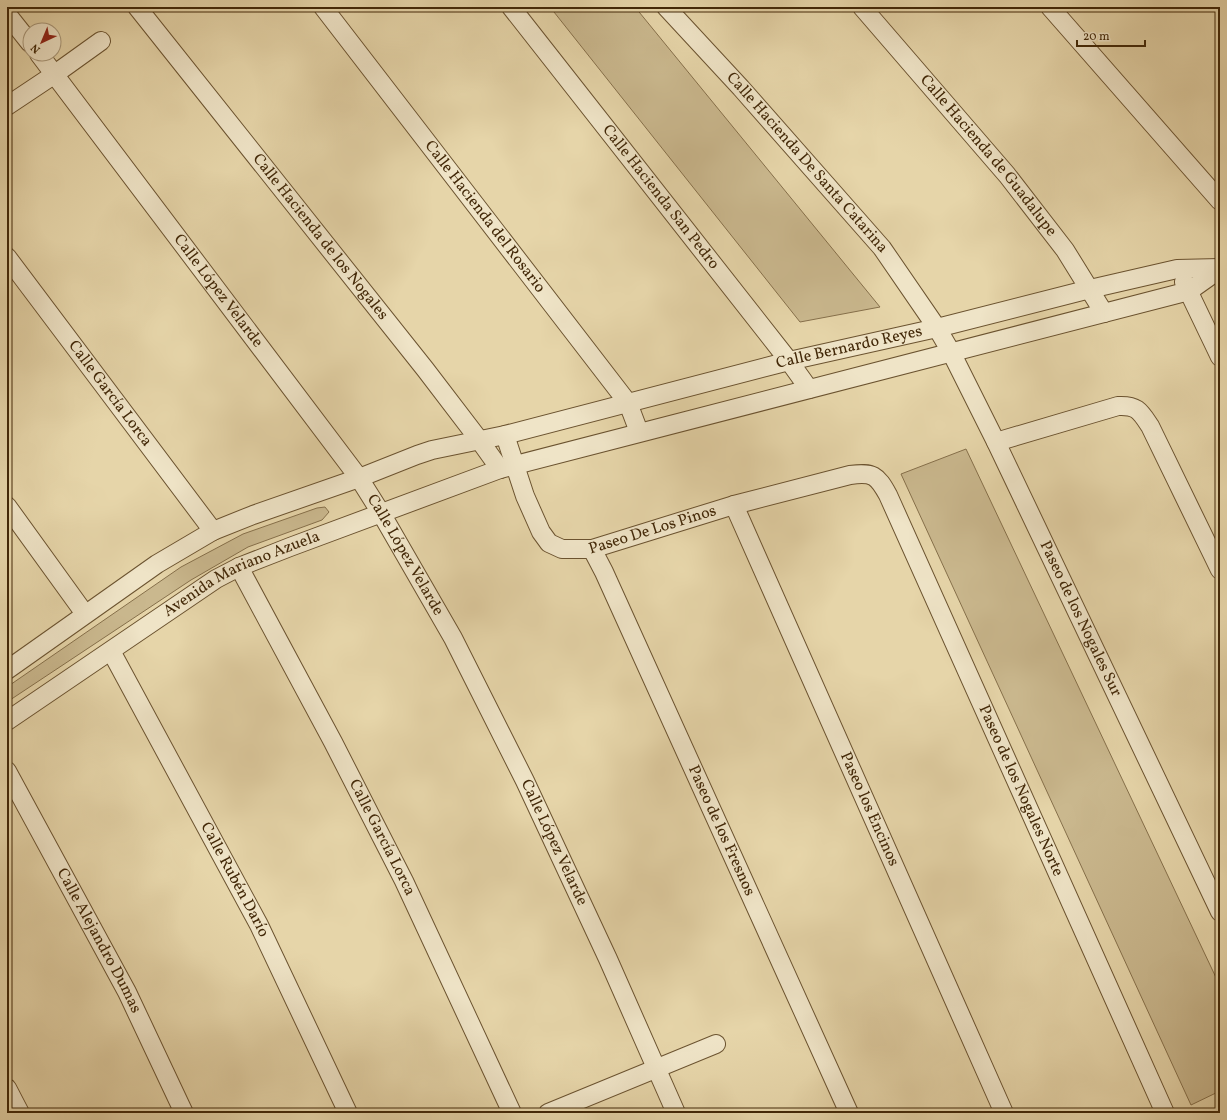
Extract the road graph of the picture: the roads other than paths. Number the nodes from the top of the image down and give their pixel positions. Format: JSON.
{"nodes":[{"id":1,"x":137,"y":7,"type":"edge"},
{"id":2,"x":323,"y":7,"type":"edge"},
{"id":3,"x":511,"y":7,"type":"edge"},
{"id":4,"x":666,"y":7,"type":"edge"},
{"id":5,"x":862,"y":7,"type":"edge"},
{"id":6,"x":1050,"y":7,"type":"edge"},
{"id":7,"x":7,"y":14,"type":"edge"},
{"id":8,"x":22,"y":33,"type":"edge"},
{"id":9,"x":101,"y":41,"type":"dead end"},
{"id":10,"x":45,"y":62,"type":"edge"},
{"id":11,"x":55,"y":74,"type":"junction"},
{"id":12,"x":7,"y":106,"type":"edge"},
{"id":13,"x":1220,"y":201,"type":"edge"},
{"id":14,"x":7,"y":256,"type":"edge"},
{"id":15,"x":1220,"y":268,"type":"edge"},
{"id":16,"x":1177,"y":269,"type":"junction"},
{"id":17,"x":1090,"y":289,"type":"junction"},
{"id":18,"x":1189,"y":292,"type":"junction"},
{"id":19,"x":1104,"y":313,"type":"junction"},
{"id":20,"x":937,"y":328,"type":"junction"},
{"id":21,"x":951,"y":352,"type":"junction"},
{"id":22,"x":1220,"y":357,"type":"edge"},
{"id":23,"x":789,"y":361,"type":"junction"},
{"id":24,"x":809,"y":389,"type":"junction"},
{"id":25,"x":628,"y":403,"type":"junction"},
{"id":26,"x":639,"y":432,"type":"junction"},
{"id":27,"x":505,"y":435,"type":"junction"},
{"id":28,"x":480,"y":441,"type":"junction"},
{"id":29,"x":996,"y":442,"type":"junction"},
{"id":30,"x":507,"y":467,"type":"junction"},
{"id":31,"x":870,"y":474,"type":"joint"},
{"id":32,"x":358,"y":478,"type":"junction"},
{"id":33,"x":734,"y":505,"type":"junction"},
{"id":34,"x":7,"y":506,"type":"edge"},
{"id":35,"x":381,"y":513,"type":"junction"},
{"id":36,"x":213,"y":531,"type":"junction"},
{"id":37,"x":592,"y":549,"type":"junction"},
{"id":38,"x":239,"y":567,"type":"junction"},
{"id":39,"x":1220,"y":570,"type":"edge"},
{"id":40,"x":85,"y":614,"type":"junction"},
{"id":41,"x":111,"y":651,"type":"junction"},
{"id":42,"x":7,"y":670,"type":"edge"},
{"id":43,"x":7,"y":721,"type":"edge"},
{"id":44,"x":7,"y":771,"type":"edge"},
{"id":45,"x":1220,"y":912,"type":"edge"},
{"id":46,"x":716,"y":1044,"type":"dead end"},
{"id":47,"x":656,"y":1069,"type":"junction"},
{"id":48,"x":7,"y":1088,"type":"edge"},
{"id":49,"x":20,"y":1113,"type":"edge"},
{"id":50,"x":184,"y":1113,"type":"edge"},
{"id":51,"x":348,"y":1113,"type":"edge"},
{"id":52,"x":512,"y":1113,"type":"edge"},
{"id":53,"x":548,"y":1113,"type":"edge"},
{"id":54,"x":676,"y":1113,"type":"edge"},
{"id":55,"x":849,"y":1113,"type":"edge"},
{"id":56,"x":1004,"y":1113,"type":"edge"},
{"id":57,"x":1165,"y":1113,"type":"edge"}],
"edges":[{"from":1,"to":28,"type":"street","name":"Calle Hacienda de los Nogales"},
{"from":2,"to":25,"type":"street","name":"Calle Hacienda del Rosario"},
{"from":3,"to":23,"type":"street","name":"Calle Hacienda San Pedro"},
{"from":4,"to":20,"type":"street","name":"Calle Hacienda De Santa Catarina"},
{"from":5,"to":17,"type":"street","name":"Calle Hacienda de Guadalupe"},
{"from":6,"to":13,"type":"street"},
{"from":7,"to":8,"type":"street"},
{"from":9,"to":11,"type":"street"},
{"from":10,"to":11,"type":"street","name":"Calle López Velarde"},
{"from":11,"to":12,"type":"street"},
{"from":11,"to":32,"type":"street","name":"Calle López Velarde"},
{"from":14,"to":36,"type":"street","name":"Calle García Lorca"},
{"from":15,"to":16,"type":"street","name":"Calle Bernardo Reyes"},
{"from":15,"to":18,"type":"street","name":"Calle Bernardo Reyes"},
{"from":16,"to":17,"type":"street","name":"Calle Bernardo Reyes"},
{"from":16,"to":18,"type":"street"},
{"from":17,"to":19,"type":"street","name":"Calle Hacienda de Guadalupe"},
{"from":17,"to":20,"type":"street","name":"Calle Bernardo Reyes"},
{"from":18,"to":19,"type":"street","name":"Calle Bernardo Reyes"},
{"from":18,"to":22,"type":"street"},
{"from":19,"to":21,"type":"street","name":"Calle Bernardo Reyes"},
{"from":20,"to":21,"type":"street","name":"Paseo de los Nogales Sur"},
{"from":20,"to":23,"type":"street","name":"Calle Bernardo Reyes"},
{"from":21,"to":24,"type":"street","name":"Calle Bernardo Reyes"},
{"from":21,"to":29,"type":"street","name":"Paseo de los Nogales Sur"},
{"from":23,"to":24,"type":"street","name":"Calle Hacienda San Pedro"},
{"from":23,"to":25,"type":"street","name":"Calle Bernardo Reyes"},
{"from":24,"to":26,"type":"street","name":"Calle Bernardo Reyes"},
{"from":25,"to":26,"type":"street","name":"Calle Hacienda del Rosario"},
{"from":25,"to":27,"type":"street","name":"Calle Bernardo Reyes"},
{"from":26,"to":30,"type":"street","name":"Calle Bernardo Reyes"},
{"from":27,"to":28,"type":"street","name":"Calle Bernardo Reyes"},
{"from":27,"to":30,"type":"street","name":"Paseo De Los Pinos"},
{"from":28,"to":30,"type":"street","name":"Calle Hacienda de los Nogales"},
{"from":28,"to":32,"type":"street"},
{"from":29,"to":39,"type":"street"},
{"from":29,"to":45,"type":"street","name":"Paseo de los Nogales Sur"},
{"from":30,"to":35,"type":"street","name":"Avenida Mariano Azuela"},
{"from":30,"to":37,"type":"street","name":"Paseo De Los Pinos"},
{"from":31,"to":33,"type":"street","name":"Paseo De Los Pinos"},
{"from":31,"to":57,"type":"street","name":"Paseo de los Nogales Norte"},
{"from":32,"to":35,"type":"street","name":"Calle López Velarde"},
{"from":32,"to":36,"type":"street"},
{"from":33,"to":37,"type":"street","name":"Paseo De Los Pinos"},
{"from":33,"to":56,"type":"street","name":"Paseo los Encinos"},
{"from":34,"to":40,"type":"street"},
{"from":35,"to":38,"type":"street","name":"Avenida Mariano Azuela"},
{"from":35,"to":47,"type":"street","name":"Calle López Velarde"},
{"from":36,"to":40,"type":"street"},
{"from":37,"to":55,"type":"street","name":"Paseo de los Fresnos"},
{"from":38,"to":41,"type":"street","name":"Avenida Mariano Azuela"},
{"from":38,"to":52,"type":"street","name":"Calle García Lorca"},
{"from":40,"to":42,"type":"street"},
{"from":41,"to":43,"type":"street","name":"Avenida Mariano Azuela"},
{"from":41,"to":51,"type":"street","name":"Calle Rubén Darío"},
{"from":44,"to":50,"type":"street","name":"Calle Alejandro Dumas"},
{"from":46,"to":47,"type":"street"},
{"from":47,"to":53,"type":"street"},
{"from":47,"to":54,"type":"street","name":"Calle López Velarde"},
{"from":48,"to":49,"type":"street"}]}
